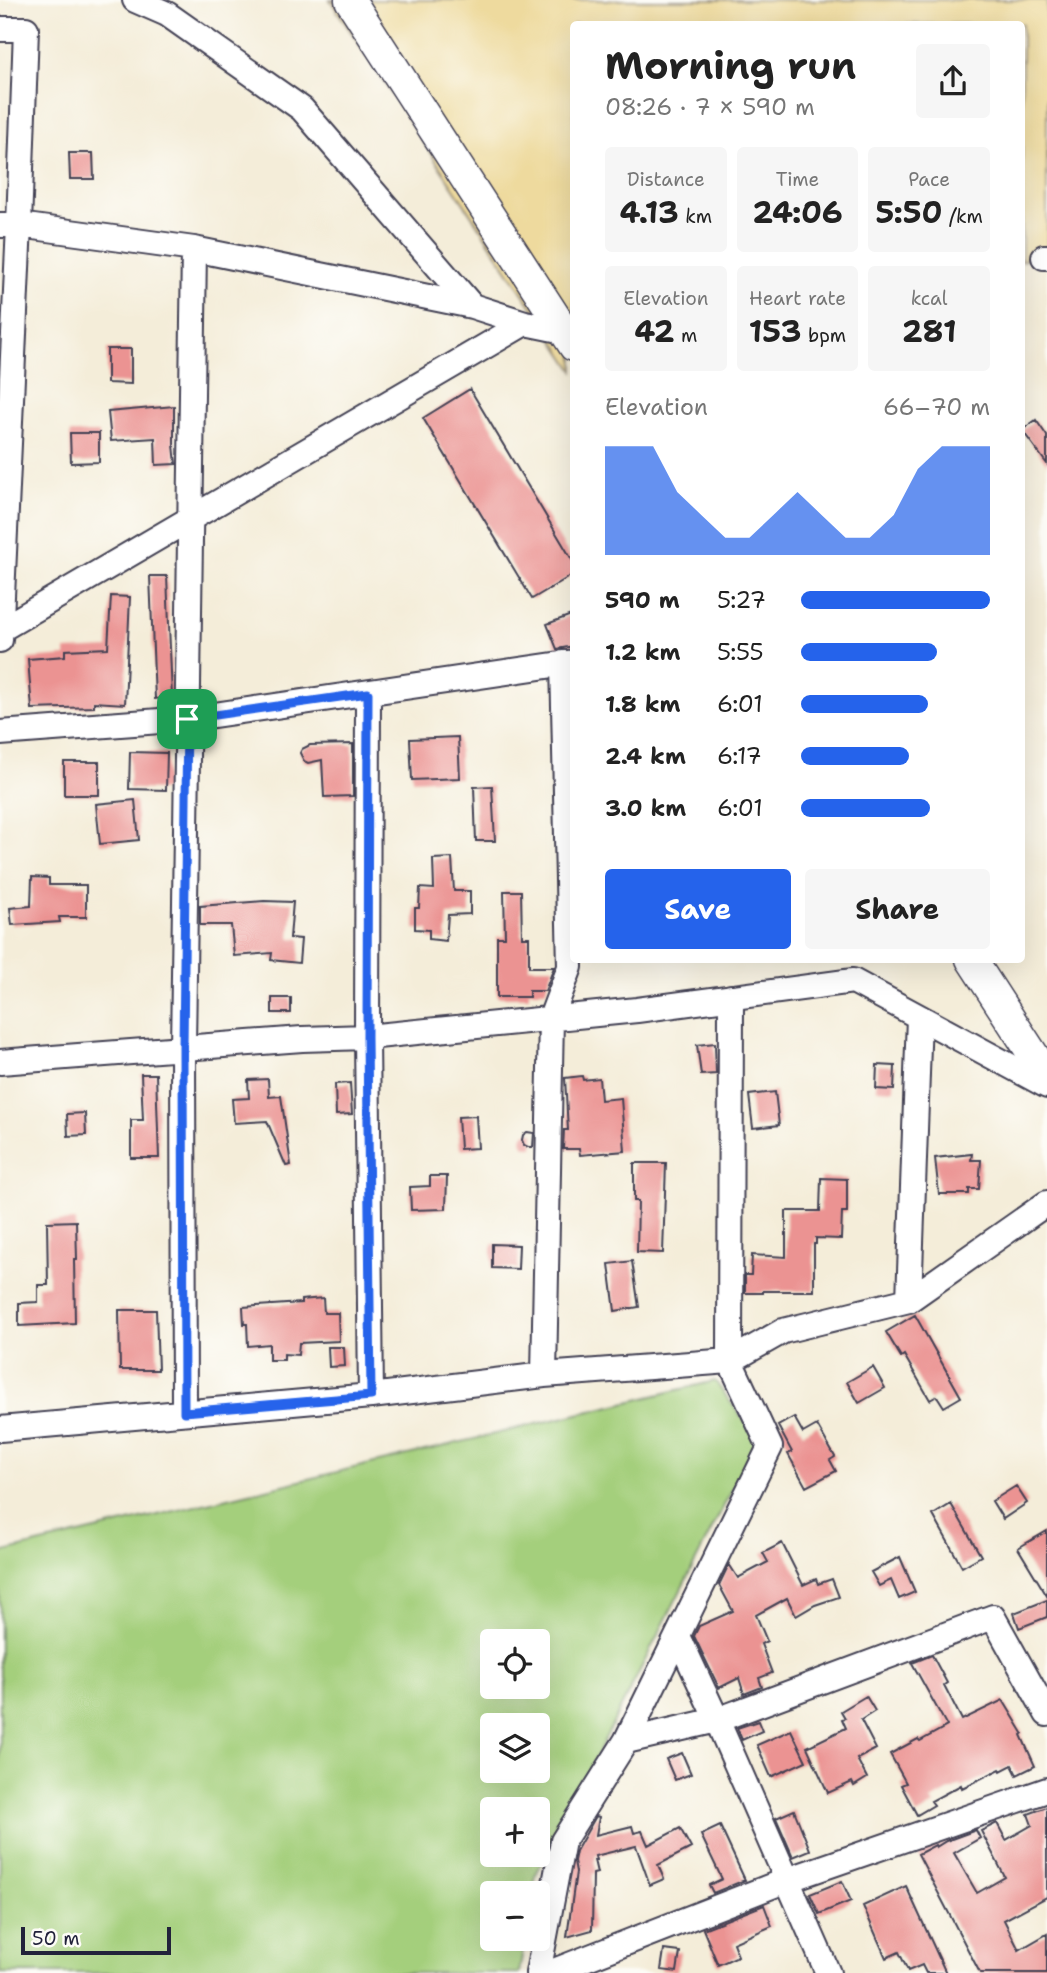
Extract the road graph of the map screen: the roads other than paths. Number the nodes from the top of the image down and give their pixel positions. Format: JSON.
{"nodes":[{"id":1,"x":135,"y":0,"type":"edge"},
{"id":2,"x":350,"y":0,"type":"edge"},
{"id":3,"x":0,"y":29,"type":"edge"},
{"id":4,"x":10,"y":225,"type":"edge"},
{"id":5,"x":194,"y":249,"type":"junction"},
{"id":6,"x":472,"y":306,"type":"junction"},
{"id":7,"x":525,"y":323,"type":"junction"},
{"id":8,"x":569,"y":339,"type":"edge"},
{"id":9,"x":190,"y":519,"type":"junction"},
{"id":10,"x":0,"y":630,"type":"edge"},
{"id":11,"x":0,"y":640,"type":"edge"},
{"id":12,"x":568,"y":662,"type":"edge"},
{"id":13,"x":368,"y":693,"type":"junction"},
{"id":14,"x":187,"y":719,"type":"junction"},
{"id":15,"x":0,"y":733,"type":"edge"},
{"id":16,"x":974,"y":963,"type":"edge"},
{"id":17,"x":731,"y":997,"type":"junction"},
{"id":18,"x":919,"y":1017,"type":"junction"},
{"id":19,"x":551,"y":1018,"type":"junction"},
{"id":20,"x":367,"y":1037,"type":"junction"},
{"id":21,"x":183,"y":1048,"type":"junction"},
{"id":22,"x":0,"y":1062,"type":"edge"},
{"id":23,"x":1047,"y":1076,"type":"edge"},
{"id":24,"x":1047,"y":1086,"type":"edge"},
{"id":25,"x":1047,"y":1203,"type":"edge"},
{"id":26,"x":909,"y":1300,"type":"junction"},
{"id":27,"x":730,"y":1361,"type":"junction"},
{"id":28,"x":544,"y":1375,"type":"junction"},
{"id":29,"x":371,"y":1396,"type":"junction"},
{"id":30,"x":184,"y":1412,"type":"junction"},
{"id":31,"x":0,"y":1429,"type":"edge"},
{"id":32,"x":678,"y":1636,"type":"junction"},
{"id":33,"x":1047,"y":1714,"type":"edge"},
{"id":34,"x":717,"y":1720,"type":"junction"},
{"id":35,"x":626,"y":1741,"type":"junction"},
{"id":36,"x":1047,"y":1790,"type":"edge"},
{"id":37,"x":787,"y":1880,"type":"junction"},
{"id":38,"x":538,"y":1973,"type":"edge"},
{"id":39,"x":549,"y":1973,"type":"edge"},
{"id":40,"x":828,"y":1973,"type":"edge"}],
"edges":[{"from":1,"to":6,"type":"street"},
{"from":2,"to":8,"type":"main road"},
{"from":3,"to":4,"type":"street"},
{"from":4,"to":5,"type":"street"},
{"from":4,"to":10,"type":"street"},
{"from":5,"to":6,"type":"street"},
{"from":5,"to":9,"type":"street"},
{"from":6,"to":7,"type":"street"},
{"from":7,"to":8,"type":"street"},
{"from":7,"to":9,"type":"street"},
{"from":9,"to":10,"type":"street"},
{"from":9,"to":14,"type":"street"},
{"from":10,"to":11,"type":"street"},
{"from":12,"to":13,"type":"street"},
{"from":12,"to":19,"type":"street"},
{"from":13,"to":14,"type":"street"},
{"from":13,"to":20,"type":"street"},
{"from":14,"to":15,"type":"street"},
{"from":14,"to":21,"type":"street"},
{"from":16,"to":23,"type":"main road"},
{"from":17,"to":18,"type":"street"},
{"from":17,"to":19,"type":"street"},
{"from":17,"to":27,"type":"street"},
{"from":18,"to":24,"type":"street"},
{"from":18,"to":26,"type":"street"},
{"from":19,"to":20,"type":"street"},
{"from":19,"to":28,"type":"street"},
{"from":20,"to":21,"type":"street"},
{"from":20,"to":29,"type":"street"},
{"from":21,"to":22,"type":"street"},
{"from":21,"to":30,"type":"street"},
{"from":25,"to":26,"type":"street"},
{"from":26,"to":27,"type":"street"},
{"from":27,"to":28,"type":"street"},
{"from":27,"to":32,"type":"street"},
{"from":28,"to":29,"type":"street"},
{"from":29,"to":30,"type":"street"},
{"from":30,"to":31,"type":"street"},
{"from":32,"to":34,"type":"street"},
{"from":32,"to":35,"type":"street"},
{"from":33,"to":34,"type":"street"},
{"from":34,"to":35,"type":"street"},
{"from":34,"to":37,"type":"street"},
{"from":35,"to":38,"type":"street"},
{"from":36,"to":37,"type":"street"},
{"from":37,"to":39,"type":"street"},
{"from":37,"to":40,"type":"street"}]}
